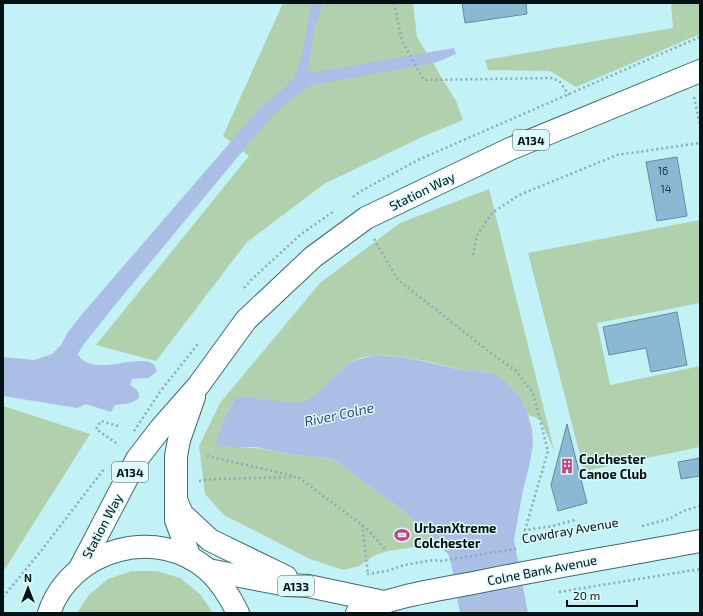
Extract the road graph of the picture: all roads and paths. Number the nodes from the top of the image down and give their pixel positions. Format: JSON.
{"nodes":[{"id":1,"x":394,"y":3,"type":"edge"},
{"id":2,"x":700,"y":38,"type":"edge"},
{"id":3,"x":695,"y":73,"type":"edge"},
{"id":4,"x":569,"y":95,"type":"junction"},
{"id":5,"x":560,"y":99,"type":"dead end"},
{"id":6,"x":700,"y":126,"type":"edge"},
{"id":7,"x":700,"y":143,"type":"edge"},
{"id":8,"x":366,"y":218,"type":"junction"},
{"id":9,"x":473,"y":255,"type":"dead end"},
{"id":10,"x":198,"y":386,"type":"junction"},
{"id":11,"x":162,"y":389,"type":"dead end"},
{"id":12,"x":118,"y":426,"type":"dead end"},
{"id":13,"x":130,"y":437,"type":"dead end"},
{"id":14,"x":117,"y":443,"type":"dead end"},
{"id":15,"x":207,"y":456,"type":"dead end"},
{"id":16,"x":106,"y":467,"type":"dead end"},
{"id":17,"x":298,"y":477,"type":"junction"},
{"id":18,"x":195,"y":482,"type":"dead end"},
{"id":19,"x":176,"y":499,"type":"junction"},
{"id":20,"x":700,"y":506,"type":"edge"},
{"id":21,"x":575,"y":520,"type":"dead end"},
{"id":22,"x":361,"y":524,"type":"junction"},
{"id":23,"x":638,"y":528,"type":"dead end"},
{"id":24,"x":700,"y":541,"type":"edge"},
{"id":25,"x":518,"y":549,"type":"dead end"},
{"id":26,"x":387,"y":551,"type":"dead end"},
{"id":27,"x":190,"y":558,"type":"junction"},
{"id":28,"x":700,"y":569,"type":"edge"},
{"id":29,"x":79,"y":570,"type":"junction"},
{"id":30,"x":208,"y":570,"type":"junction"},
{"id":31,"x":308,"y":586,"type":"junction"},
{"id":32,"x":555,"y":592,"type":"dead end"},
{"id":33,"x":3,"y":597,"type":"edge"},
{"id":34,"x":384,"y":602,"type":"junction"},
{"id":35,"x":49,"y":612,"type":"edge"},
{"id":36,"x":238,"y":613,"type":"edge"},
{"id":37,"x":357,"y":613,"type":"edge"}],
"edges":[{"from":1,"to":4,"type":"path"},
{"from":2,"to":4,"type":"path"},
{"from":3,"to":6,"type":"path"},
{"from":3,"to":8,"type":"main road","name":"Station Way","number":"A134"},
{"from":4,"to":5,"type":"path"},
{"from":7,"to":9,"type":"path"},
{"from":8,"to":10,"type":"main road","name":"Station Way","number":"A134"},
{"from":8,"to":21,"type":"path"},
{"from":10,"to":19,"type":"main road","name":"Station Way","number":"A134"},
{"from":10,"to":29,"type":"main road","name":"Station Way","number":"A134"},
{"from":11,"to":13,"type":"path","bridge":true},
{"from":12,"to":14,"type":"path"},
{"from":15,"to":17,"type":"path"},
{"from":16,"to":33,"type":"path"},
{"from":17,"to":18,"type":"path"},
{"from":17,"to":22,"type":"path"},
{"from":19,"to":27,"type":"main road","name":"Station Way","number":"A134"},
{"from":19,"to":31,"type":"main road"},
{"from":20,"to":23,"type":"path","name":"Cowdray Avenue"},
{"from":22,"to":25,"type":"path","name":"Cowdray Avenue"},
{"from":22,"to":26,"type":"path"},
{"from":24,"to":34,"type":"main road","name":"Colne Bank Avenue","number":"A133"},
{"from":27,"to":29,"type":"main road","number":"A134"},
{"from":27,"to":30,"type":"main road","number":"A134"},
{"from":28,"to":32,"type":"path"},
{"from":29,"to":35,"type":"main road","number":"A134"},
{"from":30,"to":31,"type":"main road","name":"Colne Bank Avenue","number":"A133"},
{"from":30,"to":36,"type":"main road","number":"A134"},
{"from":31,"to":34,"type":"main road","name":"Colne Bank Avenue","number":"A133"},
{"from":34,"to":37,"type":"main road","name":"Colne Bank Avenue","number":"A133"}]}
